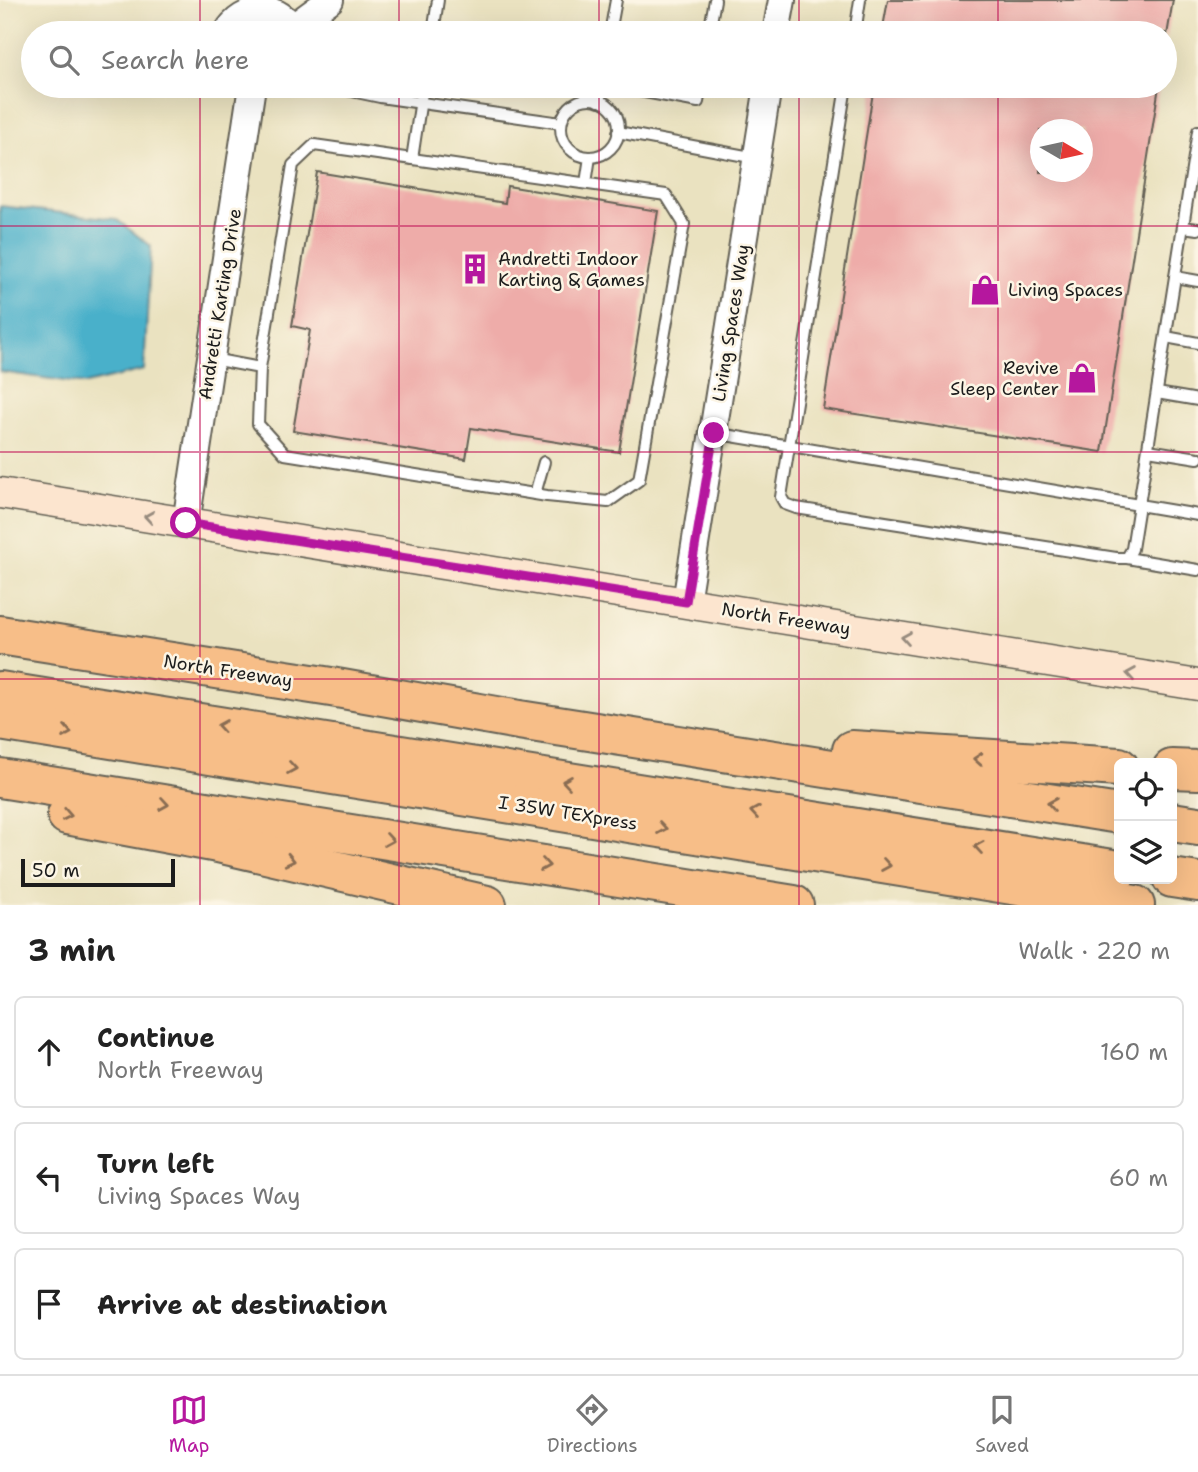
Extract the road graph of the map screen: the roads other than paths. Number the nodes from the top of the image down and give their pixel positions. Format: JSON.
{"nodes":[{"id":1,"x":330,"y":0,"type":"edge"},
{"id":2,"x":438,"y":0,"type":"edge"},
{"id":3,"x":616,"y":0,"type":"edge"},
{"id":4,"x":715,"y":0,"type":"edge"},
{"id":5,"x":782,"y":0,"type":"edge"},
{"id":6,"x":860,"y":0,"type":"edge"},
{"id":7,"x":232,"y":16,"type":"edge"},
{"id":8,"x":287,"y":21,"type":"edge"},
{"id":9,"x":305,"y":21,"type":"edge"},
{"id":10,"x":435,"y":21,"type":"edge"},
{"id":11,"x":612,"y":21,"type":"edge"},
{"id":12,"x":711,"y":21,"type":"edge"},
{"id":13,"x":778,"y":21,"type":"edge"},
{"id":14,"x":857,"y":21,"type":"edge"},
{"id":15,"x":250,"y":98,"type":"edge"},
{"id":16,"x":388,"y":98,"type":"edge"},
{"id":17,"x":421,"y":98,"type":"edge"},
{"id":18,"x":599,"y":98,"type":"edge"},
{"id":19,"x":676,"y":98,"type":"edge"},
{"id":20,"x":699,"y":98,"type":"edge"},
{"id":21,"x":766,"y":98,"type":"edge"},
{"id":22,"x":844,"y":98,"type":"edge"},
{"id":23,"x":599,"y":101,"type":"junction"},
{"id":24,"x":420,"y":102,"type":"junction"},
{"id":25,"x":561,"y":123,"type":"junction"},
{"id":26,"x":1198,"y":131,"type":"edge"},
{"id":27,"x":618,"y":132,"type":"junction"},
{"id":28,"x":590,"y":157,"type":"junction"},
{"id":29,"x":757,"y":158,"type":"junction"},
{"id":30,"x":412,"y":159,"type":"junction"},
{"id":31,"x":1195,"y":177,"type":"edge"},
{"id":32,"x":586,"y":183,"type":"junction"},
{"id":33,"x":1183,"y":227,"type":"junction"},
{"id":34,"x":1198,"y":229,"type":"edge"},
{"id":35,"x":1175,"y":278,"type":"junction"},
{"id":36,"x":1198,"y":281,"type":"edge"},
{"id":37,"x":1166,"y":337,"type":"junction"},
{"id":38,"x":1198,"y":343,"type":"edge"},
{"id":39,"x":212,"y":359,"type":"junction"},
{"id":40,"x":260,"y":368,"type":"junction"},
{"id":41,"x":1157,"y":393,"type":"junction"},
{"id":42,"x":1198,"y":400,"type":"edge"},
{"id":43,"x":714,"y":433,"type":"junction"},
{"id":44,"x":787,"y":446,"type":"junction"},
{"id":45,"x":1148,"y":450,"type":"junction"},
{"id":46,"x":1198,"y":458,"type":"edge"},
{"id":47,"x":544,"y":462,"type":"dead end"},
{"id":48,"x":0,"y":494,"type":"edge"},
{"id":49,"x":535,"y":494,"type":"junction"},
{"id":50,"x":1139,"y":505,"type":"junction"},
{"id":51,"x":1198,"y":515,"type":"edge"},
{"id":52,"x":186,"y":523,"type":"junction"},
{"id":53,"x":1126,"y":558,"type":"junction"},
{"id":54,"x":1198,"y":570,"type":"edge"},
{"id":55,"x":686,"y":602,"type":"junction"},
{"id":56,"x":0,"y":616,"type":"edge"},
{"id":57,"x":0,"y":635,"type":"edge"},
{"id":58,"x":1198,"y":685,"type":"edge"},
{"id":59,"x":331,"y":687,"type":"junction"},
{"id":60,"x":0,"y":691,"type":"edge"},
{"id":61,"x":519,"y":720,"type":"junction"},
{"id":62,"x":0,"y":721,"type":"edge"},
{"id":63,"x":1114,"y":767,"type":"edge"},
{"id":64,"x":1177,"y":769,"type":"edge"},
{"id":65,"x":1198,"y":770,"type":"edge"},
{"id":66,"x":0,"y":778,"type":"edge"},
{"id":67,"x":0,"y":802,"type":"edge"},
{"id":68,"x":1114,"y":813,"type":"edge"},
{"id":69,"x":1177,"y":823,"type":"edge"},
{"id":70,"x":1198,"y":826,"type":"edge"},
{"id":71,"x":1114,"y":869,"type":"edge"},
{"id":72,"x":1177,"y":879,"type":"edge"},
{"id":73,"x":1198,"y":883,"type":"edge"},
{"id":74,"x":487,"y":905,"type":"edge"},
{"id":75,"x":794,"y":905,"type":"edge"},
{"id":76,"x":1135,"y":905,"type":"edge"}],
"edges":[{"from":1,"to":9,"type":"street"},
{"from":2,"to":10,"type":"lane"},
{"from":3,"to":11,"type":"lane"},
{"from":4,"to":12,"type":"lane"},
{"from":5,"to":13,"type":"street"},
{"from":6,"to":14,"type":"lane"},
{"from":7,"to":8,"type":"street"},
{"from":15,"to":39,"type":"street","name":"Andretti Karting Drive"},
{"from":16,"to":24,"type":"lane"},
{"from":17,"to":24,"type":"lane"},
{"from":18,"to":23,"type":"lane"},
{"from":19,"to":20,"type":"lane"},
{"from":21,"to":29,"type":"street","name":"Living Spaces Way"},
{"from":22,"to":44,"type":"lane"},
{"from":23,"to":25,"type":"lane"},
{"from":23,"to":27,"type":"lane"},
{"from":24,"to":25,"type":"lane"},
{"from":24,"to":30,"type":"lane"},
{"from":25,"to":28,"type":"lane"},
{"from":26,"to":31,"type":"lane"},
{"from":27,"to":28,"type":"lane"},
{"from":27,"to":29,"type":"lane"},
{"from":28,"to":32,"type":"lane"},
{"from":29,"to":43,"type":"street","name":"Living Spaces Way"},
{"from":30,"to":32,"type":"lane"},
{"from":30,"to":40,"type":"lane"},
{"from":31,"to":33,"type":"lane"},
{"from":32,"to":49,"type":"lane"},
{"from":33,"to":34,"type":"lane"},
{"from":33,"to":35,"type":"lane"},
{"from":35,"to":36,"type":"lane"},
{"from":35,"to":37,"type":"lane"},
{"from":37,"to":38,"type":"lane"},
{"from":37,"to":41,"type":"lane"},
{"from":39,"to":40,"type":"lane"},
{"from":39,"to":52,"type":"street","name":"Andretti Karting Drive"},
{"from":40,"to":49,"type":"lane"},
{"from":41,"to":42,"type":"lane"},
{"from":41,"to":45,"type":"lane"},
{"from":43,"to":44,"type":"lane"},
{"from":43,"to":55,"type":"street","name":"Living Spaces Way"},
{"from":44,"to":50,"type":"lane"},
{"from":44,"to":53,"type":"lane"},
{"from":45,"to":46,"type":"lane"},
{"from":45,"to":50,"type":"lane"},
{"from":47,"to":49,"type":"lane"},
{"from":52,"to":48,"type":"main road","name":"North Freeway","one_way":true},
{"from":50,"to":51,"type":"lane"},
{"from":50,"to":53,"type":"lane"},
{"from":52,"to":55,"type":"main road","name":"North Freeway"},
{"from":53,"to":54,"type":"lane"},
{"from":58,"to":55,"type":"main road","name":"North Freeway","one_way":true},
{"from":56,"to":59,"type":"highway"},
{"from":57,"to":59,"type":"highway","name":"North Freeway"},
{"from":59,"to":61,"type":"highway","name":"North Freeway"},
{"from":71,"to":60,"type":"highway","name":"I 35W TEXpress","one_way":true},
{"from":63,"to":61,"type":"highway","one_way":true},
{"from":68,"to":61,"type":"highway","name":"North Freeway","one_way":true},
{"from":62,"to":76,"type":"highway","name":"I 35W TEXpress","one_way":true},
{"from":64,"to":65,"type":"highway"},
{"from":66,"to":75,"type":"highway","one_way":true},
{"from":67,"to":74,"type":"highway","one_way":true},
{"from":69,"to":70,"type":"highway"},
{"from":72,"to":73,"type":"highway"}]}
